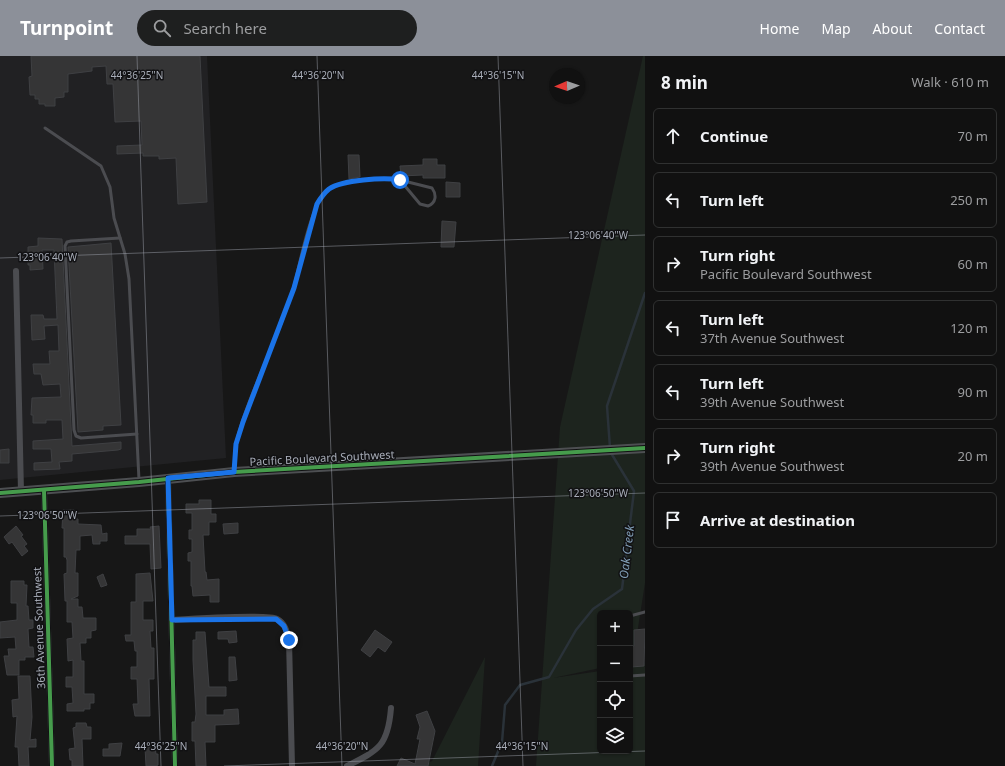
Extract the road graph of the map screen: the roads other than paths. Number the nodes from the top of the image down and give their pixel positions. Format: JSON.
{"nodes":[{"id":1,"x":46,"y":128,"type":"dead end"},
{"id":2,"x":400,"y":180,"type":"junction"},
{"id":3,"x":120,"y":238,"type":"junction"},
{"id":4,"x":16,"y":271,"type":"dead end"},
{"id":5,"x":137,"y":434,"type":"junction"},
{"id":6,"x":645,"y":448,"type":"edge"},
{"id":7,"x":234,"y":472,"type":"junction"},
{"id":8,"x":168,"y":478,"type":"junction"},
{"id":9,"x":139,"y":482,"type":"junction"},
{"id":10,"x":44,"y":490,"type":"junction"},
{"id":11,"x":21,"y":492,"type":"junction"},
{"id":12,"x":0,"y":493,"type":"edge"},
{"id":13,"x":645,"y":612,"type":"edge"},
{"id":14,"x":633,"y":615,"type":"edge"},
{"id":15,"x":172,"y":620,"type":"junction"},
{"id":16,"x":645,"y":675,"type":"edge"},
{"id":17,"x":633,"y":676,"type":"edge"},
{"id":18,"x":391,"y":708,"type":"dead end"},
{"id":19,"x":52,"y":766,"type":"edge"},
{"id":20,"x":175,"y":766,"type":"edge"},
{"id":21,"x":292,"y":766,"type":"edge"},
{"id":22,"x":347,"y":766,"type":"edge"}],
"edges":[{"from":1,"to":3,"type":"lane"},
{"from":2,"to":2,"type":"lane"},
{"from":2,"to":7,"type":"lane"},
{"from":3,"to":5,"type":"lane"},
{"from":3,"to":5,"type":"lane"},
{"from":4,"to":11,"type":"street"},
{"from":5,"to":9,"type":"lane"},
{"from":6,"to":7,"type":"main road","name":"Pacific Boulevard Southwest"},
{"from":7,"to":8,"type":"main road","name":"Pacific Boulevard Southwest"},
{"from":8,"to":9,"type":"main road","name":"Pacific Boulevard Southwest"},
{"from":8,"to":15,"type":"street"},
{"from":9,"to":10,"type":"main road","name":"Pacific Boulevard Southwest"},
{"from":10,"to":11,"type":"main road","name":"Pacific Boulevard Southwest"},
{"from":10,"to":19,"type":"street","name":"36th Avenue Southwest"},
{"from":11,"to":12,"type":"main road","name":"Pacific Boulevard Southwest"},
{"from":13,"to":14,"type":"lane"},
{"from":15,"to":20,"type":"street"},
{"from":15,"to":21,"type":"street"},
{"from":16,"to":17,"type":"lane"},
{"from":18,"to":22,"type":"street"}]}
